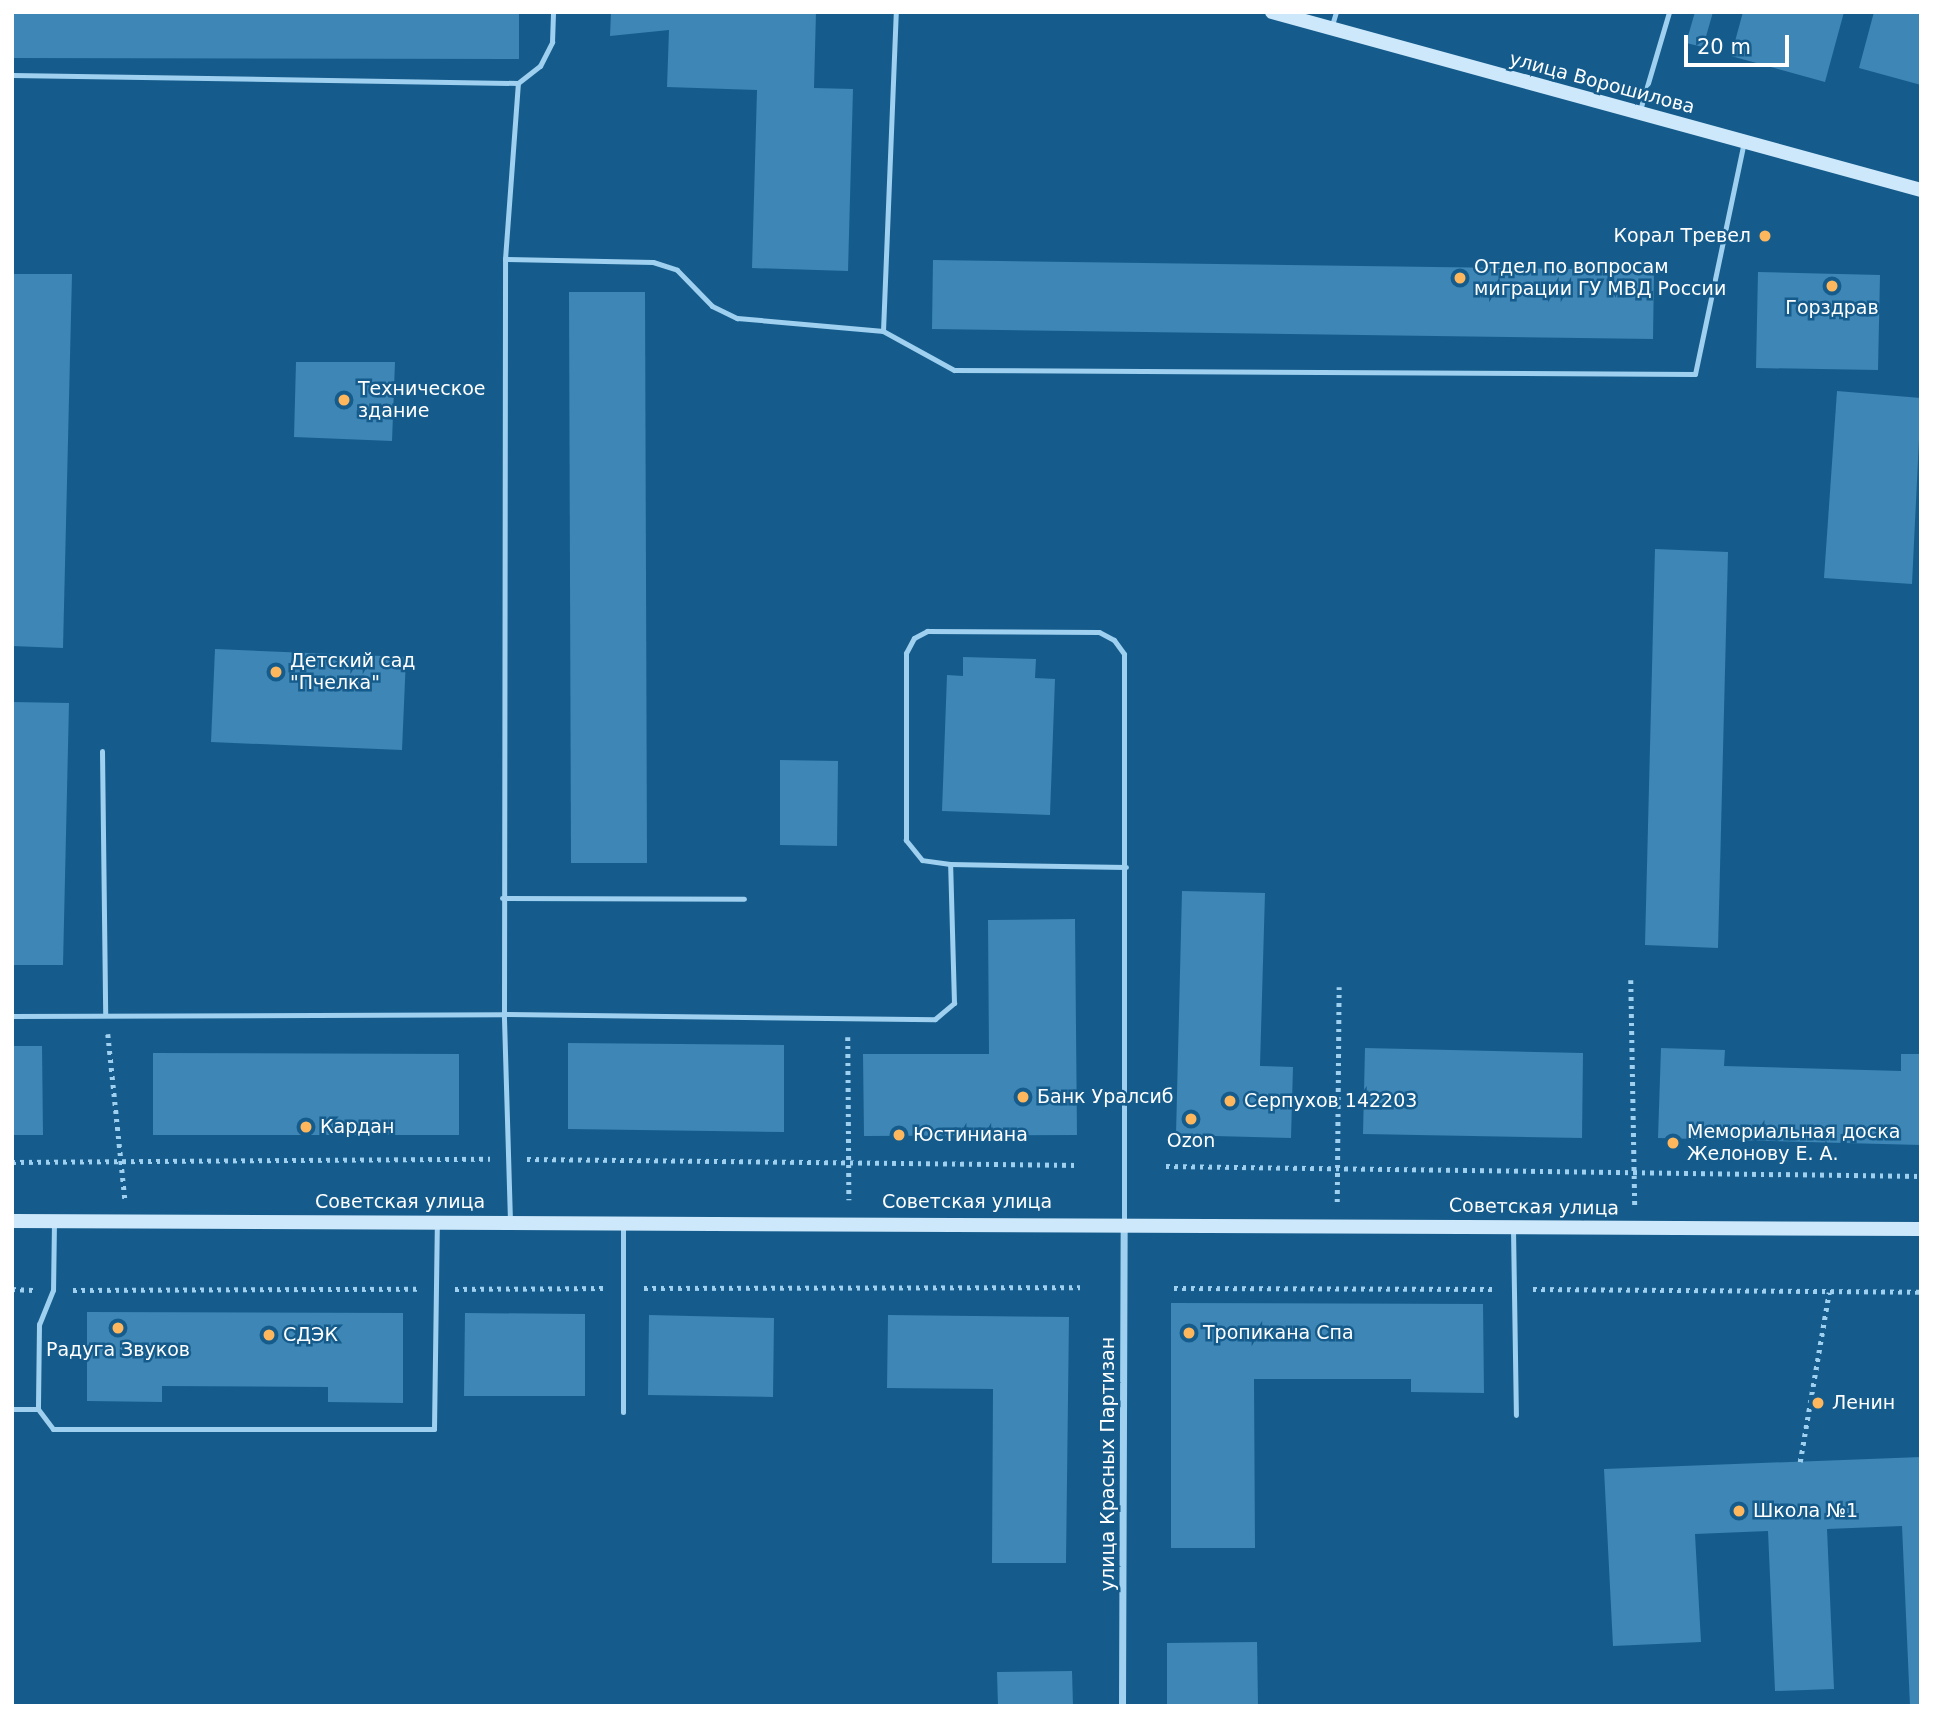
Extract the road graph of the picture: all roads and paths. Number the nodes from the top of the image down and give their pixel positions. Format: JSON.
{"nodes":[{"id":1,"x":553,"y":12,"type":"edge"},
{"id":2,"x":896,"y":12,"type":"edge"},
{"id":3,"x":1272,"y":12,"type":"edge"},
{"id":4,"x":1336,"y":12,"type":"edge"},
{"id":5,"x":1669,"y":12,"type":"edge"},
{"id":6,"x":1331,"y":28,"type":"junction"},
{"id":7,"x":12,"y":75,"type":"edge"},
{"id":8,"x":518,"y":83,"type":"junction"},
{"id":9,"x":1639,"y":113,"type":"junction"},
{"id":10,"x":1744,"y":142,"type":"junction"},
{"id":11,"x":1921,"y":190,"type":"edge"},
{"id":12,"x":505,"y":259,"type":"junction"},
{"id":13,"x":883,"y":331,"type":"junction"},
{"id":14,"x":102,"y":751,"type":"dead end"},
{"id":15,"x":950,"y":864,"type":"junction"},
{"id":16,"x":1126,"y":867,"type":"junction"},
{"id":17,"x":502,"y":898,"type":"junction"},
{"id":18,"x":744,"y":899,"type":"dead end"},
{"id":19,"x":1631,"y":980,"type":"dead end"},
{"id":20,"x":1339,"y":987,"type":"dead end"},
{"id":21,"x":105,"y":1014,"type":"junction"},
{"id":22,"x":504,"y":1014,"type":"junction"},
{"id":23,"x":12,"y":1016,"type":"edge"},
{"id":24,"x":848,"y":1022,"type":"junction"},
{"id":25,"x":510,"y":1158,"type":"junction"},
{"id":26,"x":125,"y":1161,"type":"junction"},
{"id":27,"x":849,"y":1162,"type":"junction"},
{"id":28,"x":12,"y":1163,"type":"edge"},
{"id":29,"x":1079,"y":1165,"type":"dead end"},
{"id":30,"x":1336,"y":1165,"type":"junction"},
{"id":31,"x":1166,"y":1166,"type":"dead end"},
{"id":32,"x":1630,"y":1170,"type":"junction"},
{"id":33,"x":1921,"y":1175,"type":"edge"},
{"id":34,"x":12,"y":1221,"type":"edge"},
{"id":35,"x":54,"y":1221,"type":"junction"},
{"id":36,"x":126,"y":1221,"type":"junction"},
{"id":37,"x":438,"y":1221,"type":"junction"},
{"id":38,"x":510,"y":1221,"type":"junction"},
{"id":39,"x":623,"y":1221,"type":"junction"},
{"id":40,"x":849,"y":1222,"type":"junction"},
{"id":41,"x":1124,"y":1222,"type":"junction"},
{"id":42,"x":1338,"y":1223,"type":"junction"},
{"id":43,"x":1513,"y":1226,"type":"junction"},
{"id":44,"x":1637,"y":1227,"type":"junction"},
{"id":45,"x":1921,"y":1229,"type":"edge"},
{"id":46,"x":1080,"y":1287,"type":"dead end"},
{"id":47,"x":625,"y":1288,"type":"junction"},
{"id":48,"x":1174,"y":1288,"type":"dead end"},
{"id":49,"x":12,"y":1289,"type":"edge"},
{"id":50,"x":436,"y":1289,"type":"junction"},
{"id":51,"x":1514,"y":1289,"type":"junction"},
{"id":52,"x":53,"y":1290,"type":"junction"},
{"id":53,"x":1829,"y":1292,"type":"junction"},
{"id":54,"x":1921,"y":1292,"type":"edge"},
{"id":55,"x":12,"y":1409,"type":"edge"},
{"id":56,"x":38,"y":1409,"type":"junction"},
{"id":57,"x":623,"y":1412,"type":"dead end"},
{"id":58,"x":1516,"y":1415,"type":"dead end"},
{"id":59,"x":1800,"y":1462,"type":"dead end"},
{"id":60,"x":1122,"y":1706,"type":"edge"}],
"edges":[{"from":1,"to":8,"type":"lane"},
{"from":2,"to":13,"type":"lane"},
{"from":3,"to":6,"type":"street","name":"улица Ворошилова"},
{"from":4,"to":6,"type":"lane"},
{"from":5,"to":9,"type":"lane"},
{"from":6,"to":9,"type":"street","name":"улица Ворошилова"},
{"from":7,"to":8,"type":"lane"},
{"from":8,"to":12,"type":"lane"},
{"from":9,"to":10,"type":"street","name":"улица Ворошилова"},
{"from":10,"to":11,"type":"street","name":"улица Ворошилова"},
{"from":10,"to":13,"type":"lane"},
{"from":12,"to":13,"type":"lane"},
{"from":12,"to":17,"type":"lane"},
{"from":14,"to":21,"type":"lane"},
{"from":15,"to":16,"type":"lane"},
{"from":15,"to":16,"type":"lane"},
{"from":15,"to":24,"type":"lane"},
{"from":16,"to":41,"type":"lane"},
{"from":17,"to":18,"type":"lane"},
{"from":17,"to":22,"type":"lane"},
{"from":19,"to":32,"type":"path"},
{"from":20,"to":30,"type":"path"},
{"from":21,"to":22,"type":"lane"},
{"from":21,"to":23,"type":"lane"},
{"from":21,"to":26,"type":"path"},
{"from":22,"to":24,"type":"lane"},
{"from":22,"to":25,"type":"lane"},
{"from":24,"to":27,"type":"path"},
{"from":25,"to":26,"type":"path"},
{"from":25,"to":27,"type":"path"},
{"from":25,"to":38,"type":"lane"},
{"from":26,"to":28,"type":"path"},
{"from":26,"to":36,"type":"path"},
{"from":27,"to":29,"type":"path"},
{"from":27,"to":40,"type":"path"},
{"from":30,"to":31,"type":"path"},
{"from":30,"to":32,"type":"path"},
{"from":30,"to":42,"type":"path"},
{"from":32,"to":33,"type":"path"},
{"from":32,"to":44,"type":"path"},
{"from":34,"to":35,"type":"street","name":"Советская улица"},
{"from":35,"to":36,"type":"street","name":"Советская улица"},
{"from":35,"to":52,"type":"lane"},
{"from":36,"to":37,"type":"street","name":"Советская улица"},
{"from":37,"to":38,"type":"street","name":"Советская улица"},
{"from":37,"to":50,"type":"lane"},
{"from":38,"to":39,"type":"street","name":"Советская улица"},
{"from":39,"to":40,"type":"street","name":"Советская улица"},
{"from":39,"to":47,"type":"lane"},
{"from":40,"to":41,"type":"street","name":"Советская улица"},
{"from":41,"to":42,"type":"street","name":"Советская улица"},
{"from":41,"to":60,"type":"street","name":"улица Красных Партизан"},
{"from":42,"to":43,"type":"street","name":"Советская улица"},
{"from":43,"to":44,"type":"street","name":"Советская улица"},
{"from":43,"to":51,"type":"lane"},
{"from":44,"to":45,"type":"street","name":"Советская улица"},
{"from":46,"to":47,"type":"path"},
{"from":47,"to":50,"type":"path"},
{"from":47,"to":57,"type":"lane"},
{"from":48,"to":51,"type":"path"},
{"from":49,"to":52,"type":"path"},
{"from":50,"to":52,"type":"path"},
{"from":50,"to":56,"type":"lane"},
{"from":51,"to":53,"type":"path"},
{"from":51,"to":58,"type":"lane"},
{"from":52,"to":56,"type":"lane"},
{"from":53,"to":54,"type":"path"},
{"from":53,"to":59,"type":"path"},
{"from":55,"to":56,"type":"lane"}]}
